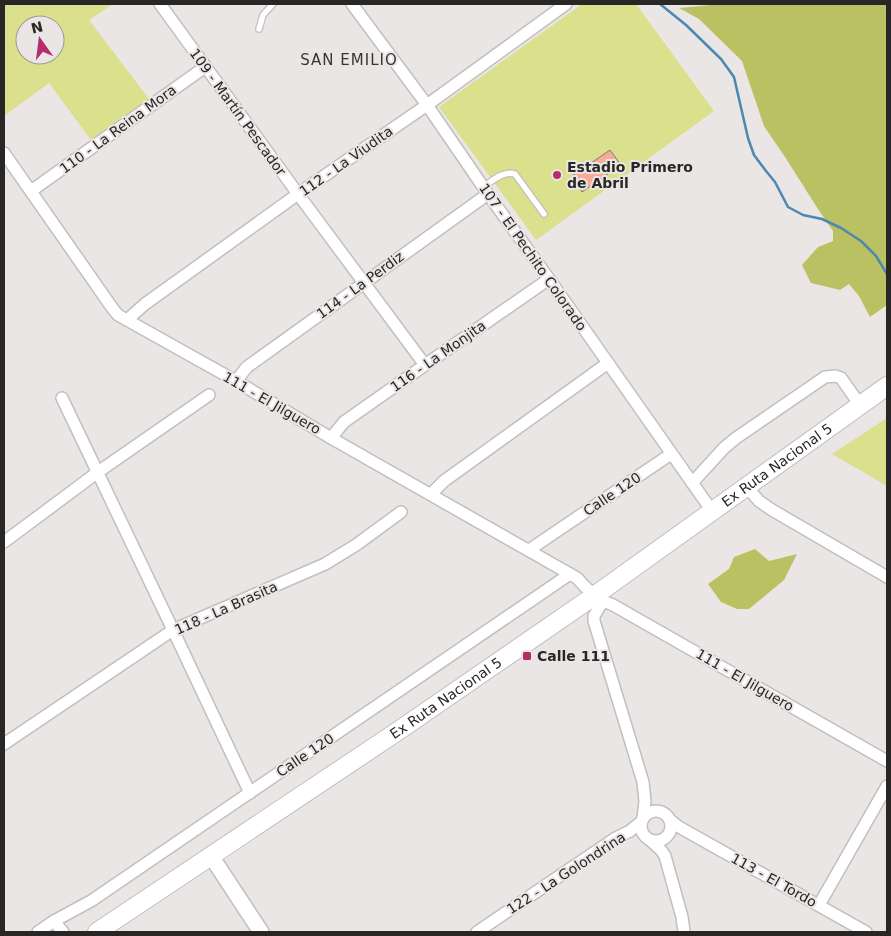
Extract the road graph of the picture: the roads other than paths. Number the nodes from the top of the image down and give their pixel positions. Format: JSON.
{"nodes":[{"id":1,"x":160,"y":4,"type":"edge"},
{"id":2,"x":273,"y":4,"type":"edge"},
{"id":3,"x":352,"y":4,"type":"edge"},
{"id":4,"x":566,"y":4,"type":"edge"},
{"id":5,"x":259,"y":29,"type":"dead end"},
{"id":6,"x":205,"y":67,"type":"junction"},
{"id":7,"x":427,"y":105,"type":"junction"},
{"id":8,"x":4,"y":153,"type":"edge"},
{"id":9,"x":486,"y":190,"type":"junction"},
{"id":10,"x":31,"y":191,"type":"junction"},
{"id":11,"x":298,"y":194,"type":"junction"},
{"id":12,"x":544,"y":214,"type":"dead end"},
{"id":13,"x":549,"y":279,"type":"junction"},
{"id":14,"x":363,"y":283,"type":"junction"},
{"id":15,"x":126,"y":320,"type":"junction"},
{"id":16,"x":608,"y":363,"type":"junction"},
{"id":17,"x":425,"y":364,"type":"junction"},
{"id":18,"x":236,"y":381,"type":"junction"},
{"id":19,"x":887,"y":386,"type":"edge"},
{"id":20,"x":209,"y":395,"type":"dead end"},
{"id":21,"x":62,"y":398,"type":"dead end"},
{"id":22,"x":860,"y":405,"type":"junction"},
{"id":23,"x":331,"y":438,"type":"junction"},
{"id":24,"x":671,"y":454,"type":"junction"},
{"id":25,"x":98,"y":472,"type":"junction"},
{"id":26,"x":692,"y":483,"type":"junction"},
{"id":27,"x":746,"y":486,"type":"junction"},
{"id":28,"x":431,"y":494,"type":"junction"},
{"id":29,"x":712,"y":511,"type":"junction"},
{"id":30,"x":401,"y":512,"type":"dead end"},
{"id":31,"x":4,"y":542,"type":"edge"},
{"id":32,"x":529,"y":550,"type":"junction"},
{"id":33,"x":570,"y":574,"type":"junction"},
{"id":34,"x":887,"y":577,"type":"edge"},
{"id":35,"x":598,"y":599,"type":"junction"},
{"id":36,"x":174,"y":630,"type":"junction"},
{"id":37,"x":4,"y":744,"type":"edge"},
{"id":38,"x":887,"y":761,"type":"edge"},
{"id":39,"x":643,"y":782,"type":"junction"},
{"id":40,"x":887,"y":786,"type":"edge"},
{"id":41,"x":250,"y":793,"type":"junction"},
{"id":42,"x":666,"y":816,"type":"junction"},
{"id":43,"x":644,"y":829,"type":"junction"},
{"id":44,"x":682,"y":829,"type":"junction"},
{"id":45,"x":668,"y":834,"type":"junction"},
{"id":46,"x":211,"y":856,"type":"junction"},
{"id":47,"x":665,"y":856,"type":"junction"},
{"id":48,"x":819,"y":905,"type":"junction"},
{"id":49,"x":54,"y":922,"type":"junction"},
{"id":50,"x":38,"y":932,"type":"edge"},
{"id":51,"x":62,"y":932,"type":"edge"},
{"id":52,"x":97,"y":932,"type":"edge"},
{"id":53,"x":261,"y":932,"type":"edge"},
{"id":54,"x":477,"y":932,"type":"edge"},
{"id":55,"x":684,"y":932,"type":"edge"},
{"id":56,"x":866,"y":932,"type":"edge"}],
"edges":[{"from":1,"to":6,"type":"street","name":"109 - Martín Pescador"},
{"from":2,"to":5,"type":"lane"},
{"from":3,"to":7,"type":"street","name":"107 - El Pechito Colorado"},
{"from":4,"to":7,"type":"street","name":"112 - La Viudita"},
{"from":6,"to":10,"type":"street","name":"110 - La Reina Mora"},
{"from":6,"to":11,"type":"street","name":"109 - Martín Pescador"},
{"from":7,"to":9,"type":"street","name":"107 - El Pechito Colorado"},
{"from":7,"to":11,"type":"street","name":"112 - La Viudita"},
{"from":8,"to":10,"type":"street","name":"111 - El Jilguero"},
{"from":9,"to":12,"type":"lane"},
{"from":9,"to":13,"type":"street","name":"107 - El Pechito Colorado"},
{"from":9,"to":14,"type":"street","name":"114 - La Perdiz"},
{"from":10,"to":15,"type":"street","name":"111 - El Jilguero"},
{"from":11,"to":14,"type":"street","name":"109 - Martín Pescador"},
{"from":11,"to":15,"type":"street","name":"112 - La Viudita"},
{"from":13,"to":16,"type":"street","name":"107 - El Pechito Colorado"},
{"from":13,"to":17,"type":"street","name":"116 - La Monjita"},
{"from":14,"to":17,"type":"street","name":"109 - Martín Pescador"},
{"from":14,"to":18,"type":"street","name":"114 - La Perdiz"},
{"from":15,"to":18,"type":"street","name":"111 - El Jilguero"},
{"from":16,"to":24,"type":"street","name":"107 - El Pechito Colorado"},
{"from":16,"to":28,"type":"street"},
{"from":17,"to":23,"type":"street","name":"116 - La Monjita"},
{"from":18,"to":23,"type":"street","name":"111 - El Jilguero"},
{"from":19,"to":22,"type":"main road","name":"Ex Ruta Nacional 5"},
{"from":20,"to":25,"type":"street"},
{"from":21,"to":25,"type":"street"},
{"from":22,"to":26,"type":"street"},
{"from":22,"to":27,"type":"main road","name":"Ex Ruta Nacional 5"},
{"from":23,"to":28,"type":"street","name":"111 - El Jilguero"},
{"from":24,"to":26,"type":"street","name":"107 - El Pechito Colorado"},
{"from":24,"to":32,"type":"street","name":"Calle 120"},
{"from":25,"to":31,"type":"street"},
{"from":25,"to":36,"type":"street"},
{"from":26,"to":29,"type":"street","name":"107 - El Pechito Colorado"},
{"from":27,"to":29,"type":"main road","name":"Ex Ruta Nacional 5"},
{"from":27,"to":34,"type":"street"},
{"from":28,"to":32,"type":"street","name":"111 - El Jilguero"},
{"from":29,"to":35,"type":"main road","name":"Ex Ruta Nacional 5"},
{"from":30,"to":36,"type":"street","name":"118 - La Brasita"},
{"from":32,"to":33,"type":"street","name":"111 - El Jilguero"},
{"from":33,"to":35,"type":"street","name":"111 - El Jilguero"},
{"from":33,"to":41,"type":"street","name":"Calle 120"},
{"from":35,"to":38,"type":"street","name":"111 - El Jilguero"},
{"from":35,"to":39,"type":"street"},
{"from":35,"to":46,"type":"main road","name":"Ex Ruta Nacional 5"},
{"from":36,"to":37,"type":"street","name":"118 - La Brasita"},
{"from":36,"to":41,"type":"street"},
{"from":39,"to":42,"type":"street","name":"113 - El Tordo"},
{"from":39,"to":43,"type":"street"},
{"from":40,"to":48,"type":"street"},
{"from":41,"to":49,"type":"street","name":"Calle 120"},
{"from":42,"to":43,"type":"street"},
{"from":42,"to":44,"type":"street","name":"113 - El Tordo"},
{"from":42,"to":45,"type":"street"},
{"from":43,"to":45,"type":"street"},
{"from":43,"to":47,"type":"street"},
{"from":43,"to":54,"type":"street","name":"122 - La Golondrina"},
{"from":44,"to":45,"type":"street"},
{"from":44,"to":48,"type":"street","name":"113 - El Tordo"},
{"from":45,"to":47,"type":"street"},
{"from":46,"to":52,"type":"main road","name":"Ex Ruta Nacional 5"},
{"from":46,"to":53,"type":"street"},
{"from":47,"to":55,"type":"street"},
{"from":48,"to":56,"type":"street","name":"113 - El Tordo"},
{"from":49,"to":50,"type":"street","name":"Calle 120"},
{"from":49,"to":51,"type":"street"}]}
